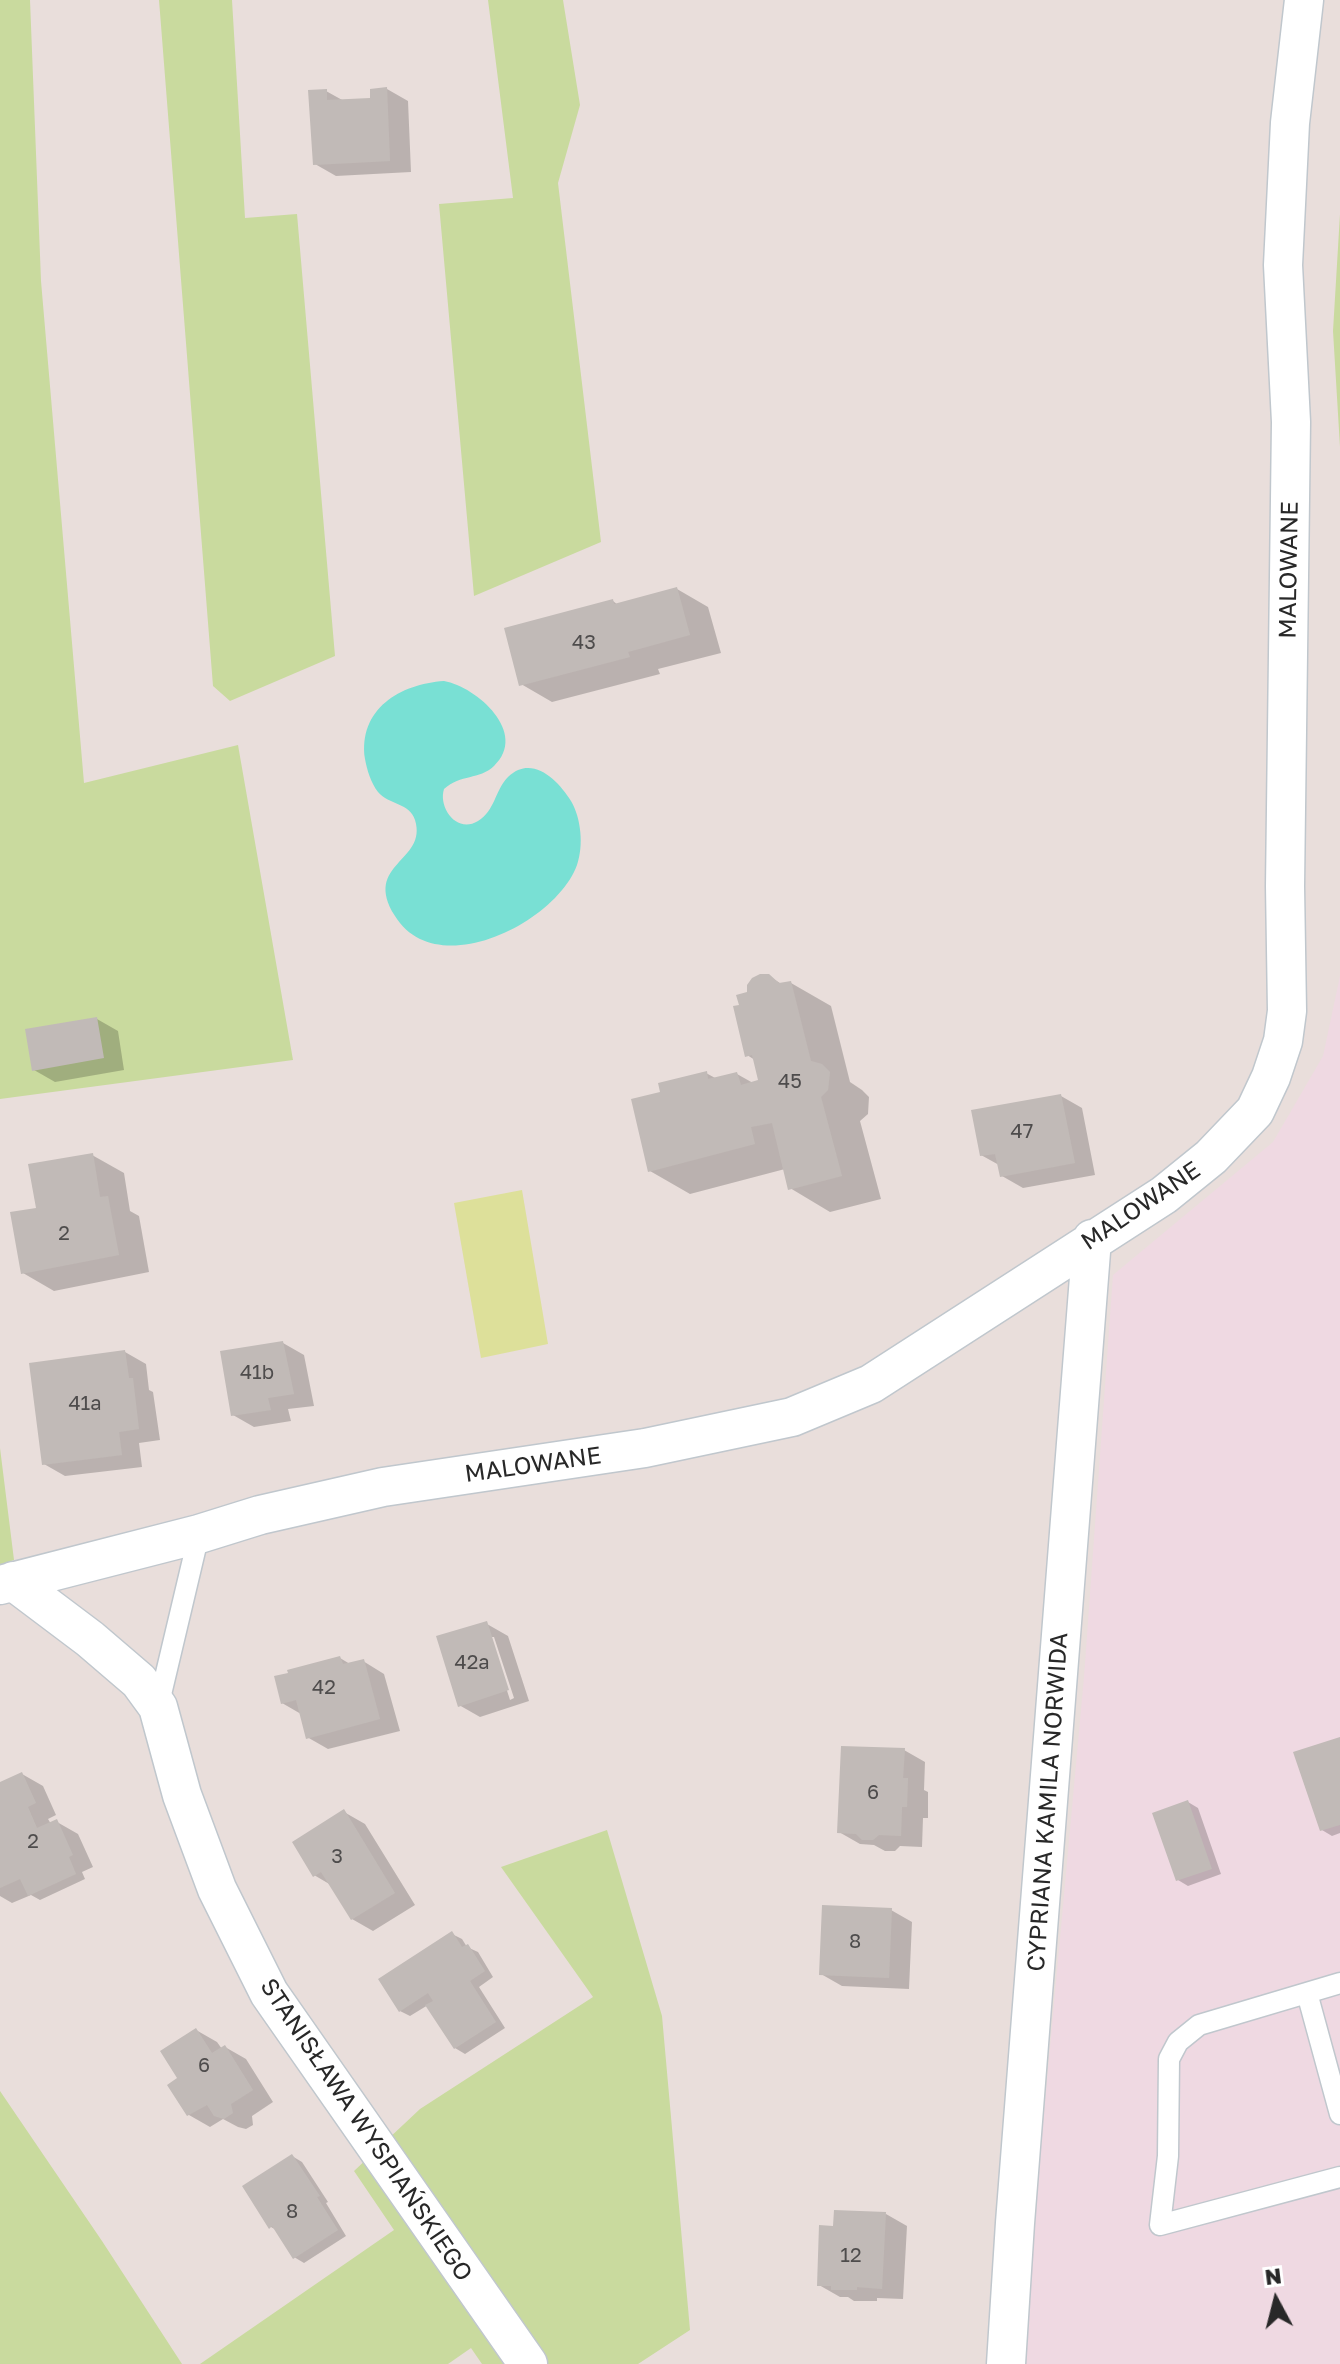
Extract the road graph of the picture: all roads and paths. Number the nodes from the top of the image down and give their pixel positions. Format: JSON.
{"nodes":[{"id":1,"x":1304,"y":0,"type":"edge"},
{"id":2,"x":1092,"y":1239,"type":"junction"},
{"id":3,"x":199,"y":1534,"type":"junction"},
{"id":4,"x":6,"y":1583,"type":"edge"},
{"id":5,"x":158,"y":1707,"type":"junction"},
{"id":6,"x":1340,"y":1983,"type":"edge"},
{"id":7,"x":1307,"y":1993,"type":"junction"},
{"id":8,"x":1340,"y":2114,"type":"edge"},
{"id":9,"x":1340,"y":2177,"type":"edge"},
{"id":10,"x":528,"y":2364,"type":"edge"},
{"id":11,"x":1006,"y":2364,"type":"edge"}],
"edges":[{"from":1,"to":2,"type":"street","name":"MALOWANE"},
{"from":2,"to":3,"type":"street","name":"MALOWANE"},
{"from":2,"to":11,"type":"street","name":"CYPRIANA KAMILA NORWIDA"},
{"from":3,"to":4,"type":"street","name":"MALOWANE"},
{"from":3,"to":5,"type":"lane"},
{"from":4,"to":5,"type":"street","name":"STANISŁAWA WYSPIAŃSKIEGO"},
{"from":5,"to":10,"type":"street","name":"STANISŁAWA WYSPIAŃSKIEGO"},
{"from":6,"to":7,"type":"lane"},
{"from":7,"to":8,"type":"lane"},
{"from":7,"to":9,"type":"lane"}]}
